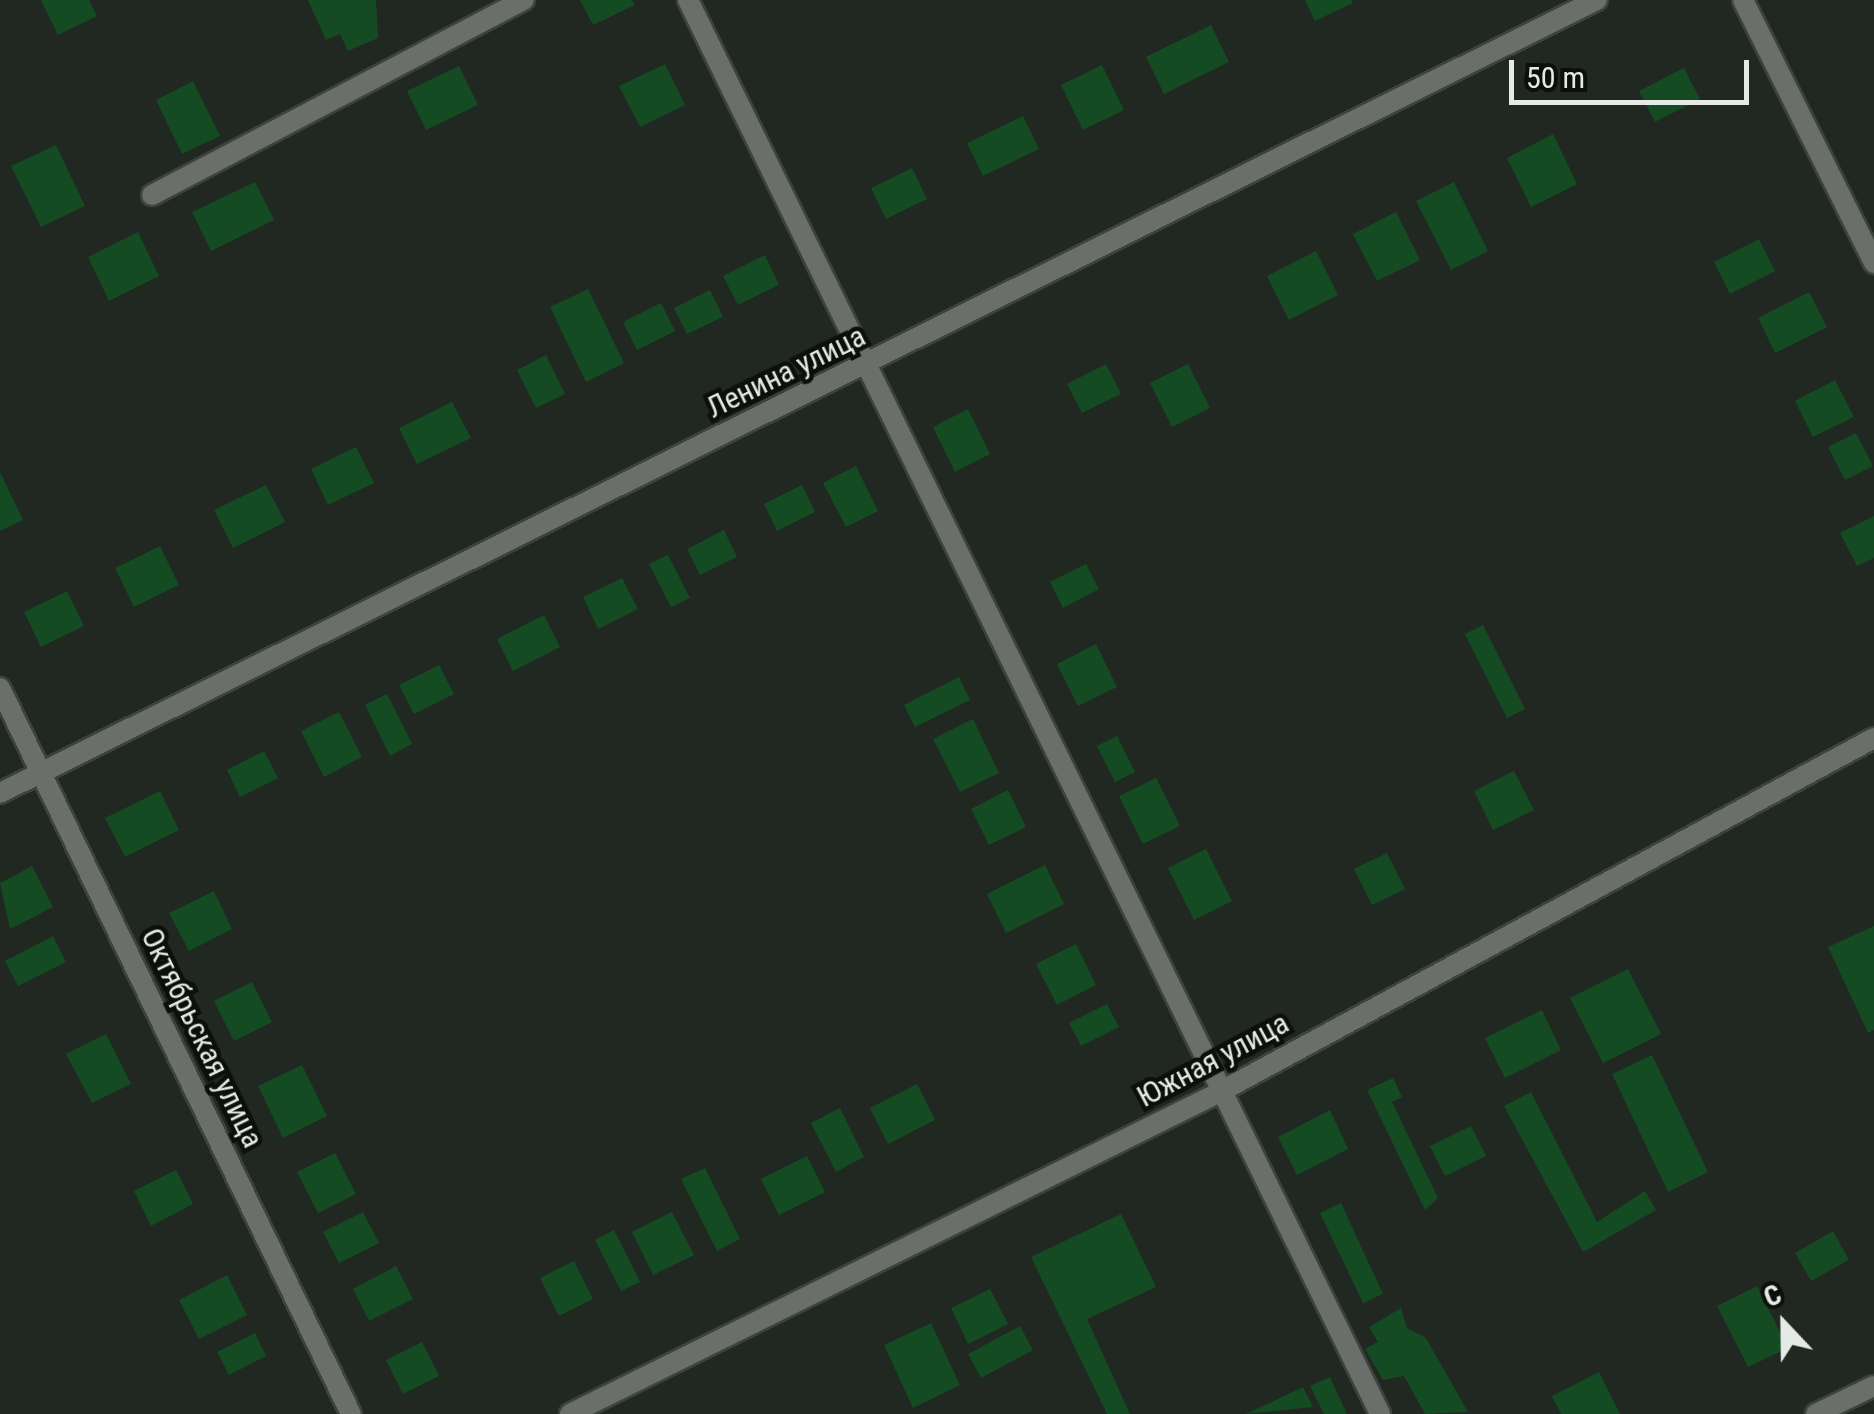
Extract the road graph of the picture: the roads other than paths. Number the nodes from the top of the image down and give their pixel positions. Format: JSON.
{"nodes":[{"id":1,"x":524,"y":0,"type":"edge"},
{"id":2,"x":688,"y":0,"type":"edge"},
{"id":3,"x":1597,"y":0,"type":"edge"},
{"id":4,"x":1743,"y":0,"type":"edge"},
{"id":5,"x":152,"y":195,"type":"dead end"},
{"id":6,"x":1874,"y":263,"type":"edge"},
{"id":7,"x":872,"y":364,"type":"junction"},
{"id":8,"x":0,"y":688,"type":"edge"},
{"id":9,"x":1874,"y":738,"type":"edge"},
{"id":10,"x":41,"y":773,"type":"junction"},
{"id":11,"x":0,"y":793,"type":"edge"},
{"id":12,"x":1218,"y":1093,"type":"junction"},
{"id":13,"x":1874,"y":1386,"type":"edge"},
{"id":14,"x":351,"y":1414,"type":"edge"},
{"id":15,"x":570,"y":1414,"type":"edge"},
{"id":16,"x":1380,"y":1414,"type":"edge"},
{"id":17,"x":1816,"y":1414,"type":"edge"}],
"edges":[{"from":1,"to":5,"type":"street"},
{"from":2,"to":7,"type":"street"},
{"from":3,"to":7,"type":"street","name":"Ленина улица"},
{"from":4,"to":6,"type":"street"},
{"from":7,"to":10,"type":"street","name":"Ленина улица"},
{"from":7,"to":12,"type":"street"},
{"from":8,"to":10,"type":"street","name":"Октябрьская улица"},
{"from":9,"to":12,"type":"street","name":"Южная улица"},
{"from":10,"to":11,"type":"street","name":"Ленина улица"},
{"from":10,"to":14,"type":"street","name":"Октябрьская улица"},
{"from":12,"to":15,"type":"street","name":"Южная улица"},
{"from":12,"to":16,"type":"street"},
{"from":13,"to":17,"type":"street"}]}
